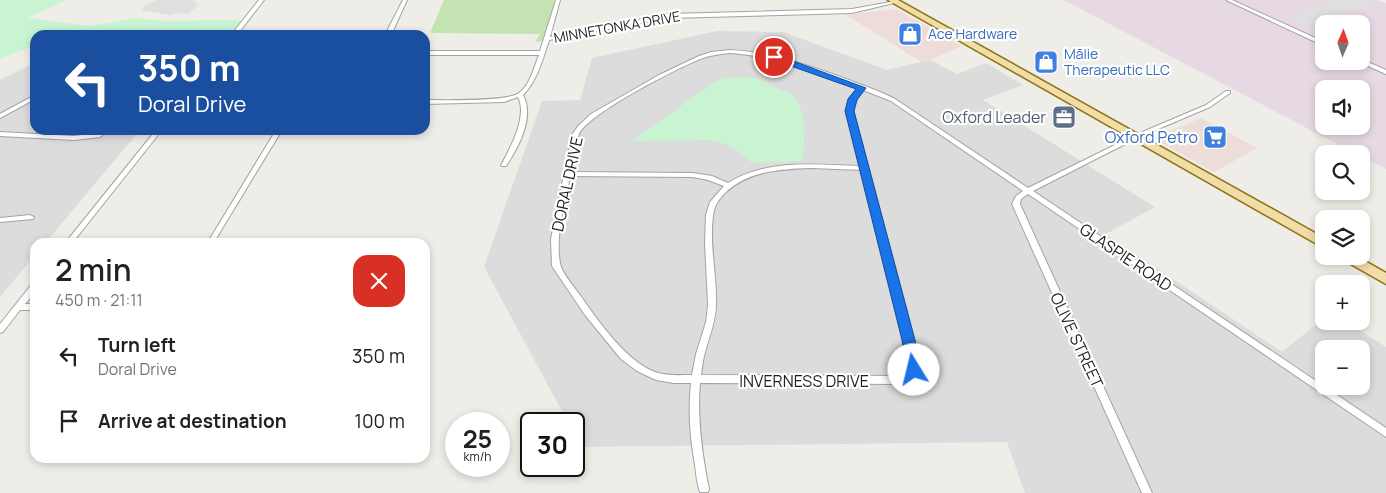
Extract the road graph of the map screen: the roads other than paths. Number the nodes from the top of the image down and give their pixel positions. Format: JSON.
{"nodes":[{"id":1,"x":262,"y":0,"type":"edge"},
{"id":2,"x":405,"y":0,"type":"edge"},
{"id":3,"x":558,"y":0,"type":"edge"},
{"id":4,"x":1228,"y":0,"type":"edge"},
{"id":5,"x":894,"y":1,"type":"edge"},
{"id":6,"x":238,"y":30,"type":"edge"},
{"id":7,"x":390,"y":30,"type":"edge"},
{"id":8,"x":547,"y":39,"type":"junction"},
{"id":9,"x":1315,"y":40,"type":"edge"},
{"id":10,"x":430,"y":53,"type":"edge"},
{"id":11,"x":541,"y":53,"type":"junction"},
{"id":12,"x":1370,"y":65,"type":"edge"},
{"id":13,"x":1386,"y":72,"type":"edge"},
{"id":14,"x":862,"y":88,"type":"junction"},
{"id":15,"x":1228,"y":92,"type":"dead end"},
{"id":16,"x":520,"y":95,"type":"junction"},
{"id":17,"x":30,"y":100,"type":"edge"},
{"id":18,"x":430,"y":102,"type":"edge"},
{"id":19,"x":0,"y":116,"type":"edge"},
{"id":20,"x":0,"y":134,"type":"edge"},
{"id":21,"x":100,"y":135,"type":"dead end"},
{"id":22,"x":155,"y":135,"type":"edge"},
{"id":23,"x":276,"y":135,"type":"edge"},
{"id":24,"x":1135,"y":137,"type":"junction"},
{"id":25,"x":504,"y":165,"type":"dead end"},
{"id":26,"x":863,"y":168,"type":"junction"},
{"id":27,"x":566,"y":174,"type":"junction"},
{"id":28,"x":729,"y":186,"type":"junction"},
{"id":29,"x":1028,"y":191,"type":"junction"},
{"id":30,"x":30,"y":217,"type":"dead end"},
{"id":31,"x":0,"y":220,"type":"edge"},
{"id":32,"x":72,"y":238,"type":"edge"},
{"id":33,"x":213,"y":238,"type":"edge"},
{"id":34,"x":1315,"y":239,"type":"edge"},
{"id":35,"x":1362,"y":265,"type":"edge"},
{"id":36,"x":1386,"y":279,"type":"edge"},
{"id":37,"x":30,"y":292,"type":"edge"},
{"id":38,"x":18,"y":307,"type":"junction"},
{"id":39,"x":30,"y":307,"type":"edge"},
{"id":40,"x":0,"y":330,"type":"edge"},
{"id":41,"x":697,"y":381,"type":"junction"},
{"id":42,"x":1386,"y":433,"type":"edge"},
{"id":43,"x":705,"y":492,"type":"edge"},
{"id":44,"x":1147,"y":493,"type":"edge"}],
"edges":[{"from":1,"to":6,"type":"street"},
{"from":2,"to":7,"type":"street"},
{"from":3,"to":8,"type":"street"},
{"from":4,"to":9,"type":"street"},
{"from":5,"to":8,"type":"street","name":"MINNETONKA DRIVE"},
{"from":5,"to":24,"type":"main road"},
{"from":8,"to":11,"type":"street"},
{"from":10,"to":11,"type":"street"},
{"from":11,"to":16,"type":"street"},
{"from":12,"to":13,"type":"street"},
{"from":14,"to":26,"type":"street","name":"INVERNESS DRIVE"},
{"from":14,"to":27,"type":"street","name":"DORAL DRIVE"},
{"from":14,"to":29,"type":"street","name":"GLASPIE ROAD"},
{"from":15,"to":24,"type":"street"},
{"from":16,"to":18,"type":"street"},
{"from":16,"to":25,"type":"street"},
{"from":17,"to":19,"type":"street"},
{"from":20,"to":21,"type":"street"},
{"from":22,"to":32,"type":"street"},
{"from":23,"to":33,"type":"street"},
{"from":24,"to":29,"type":"street"},
{"from":24,"to":34,"type":"main road"},
{"from":26,"to":28,"type":"street"},
{"from":26,"to":41,"type":"street","name":"INVERNESS DRIVE"},
{"from":27,"to":28,"type":"street"},
{"from":27,"to":41,"type":"street","name":"DORAL DRIVE"},
{"from":28,"to":41,"type":"street"},
{"from":29,"to":42,"type":"street","name":"GLASPIE ROAD"},
{"from":29,"to":44,"type":"street","name":"OLIVE STREET"},
{"from":30,"to":31,"type":"street"},
{"from":35,"to":36,"type":"main road"},
{"from":37,"to":38,"type":"street"},
{"from":38,"to":39,"type":"street"},
{"from":38,"to":40,"type":"street"},
{"from":41,"to":43,"type":"street"}]}
